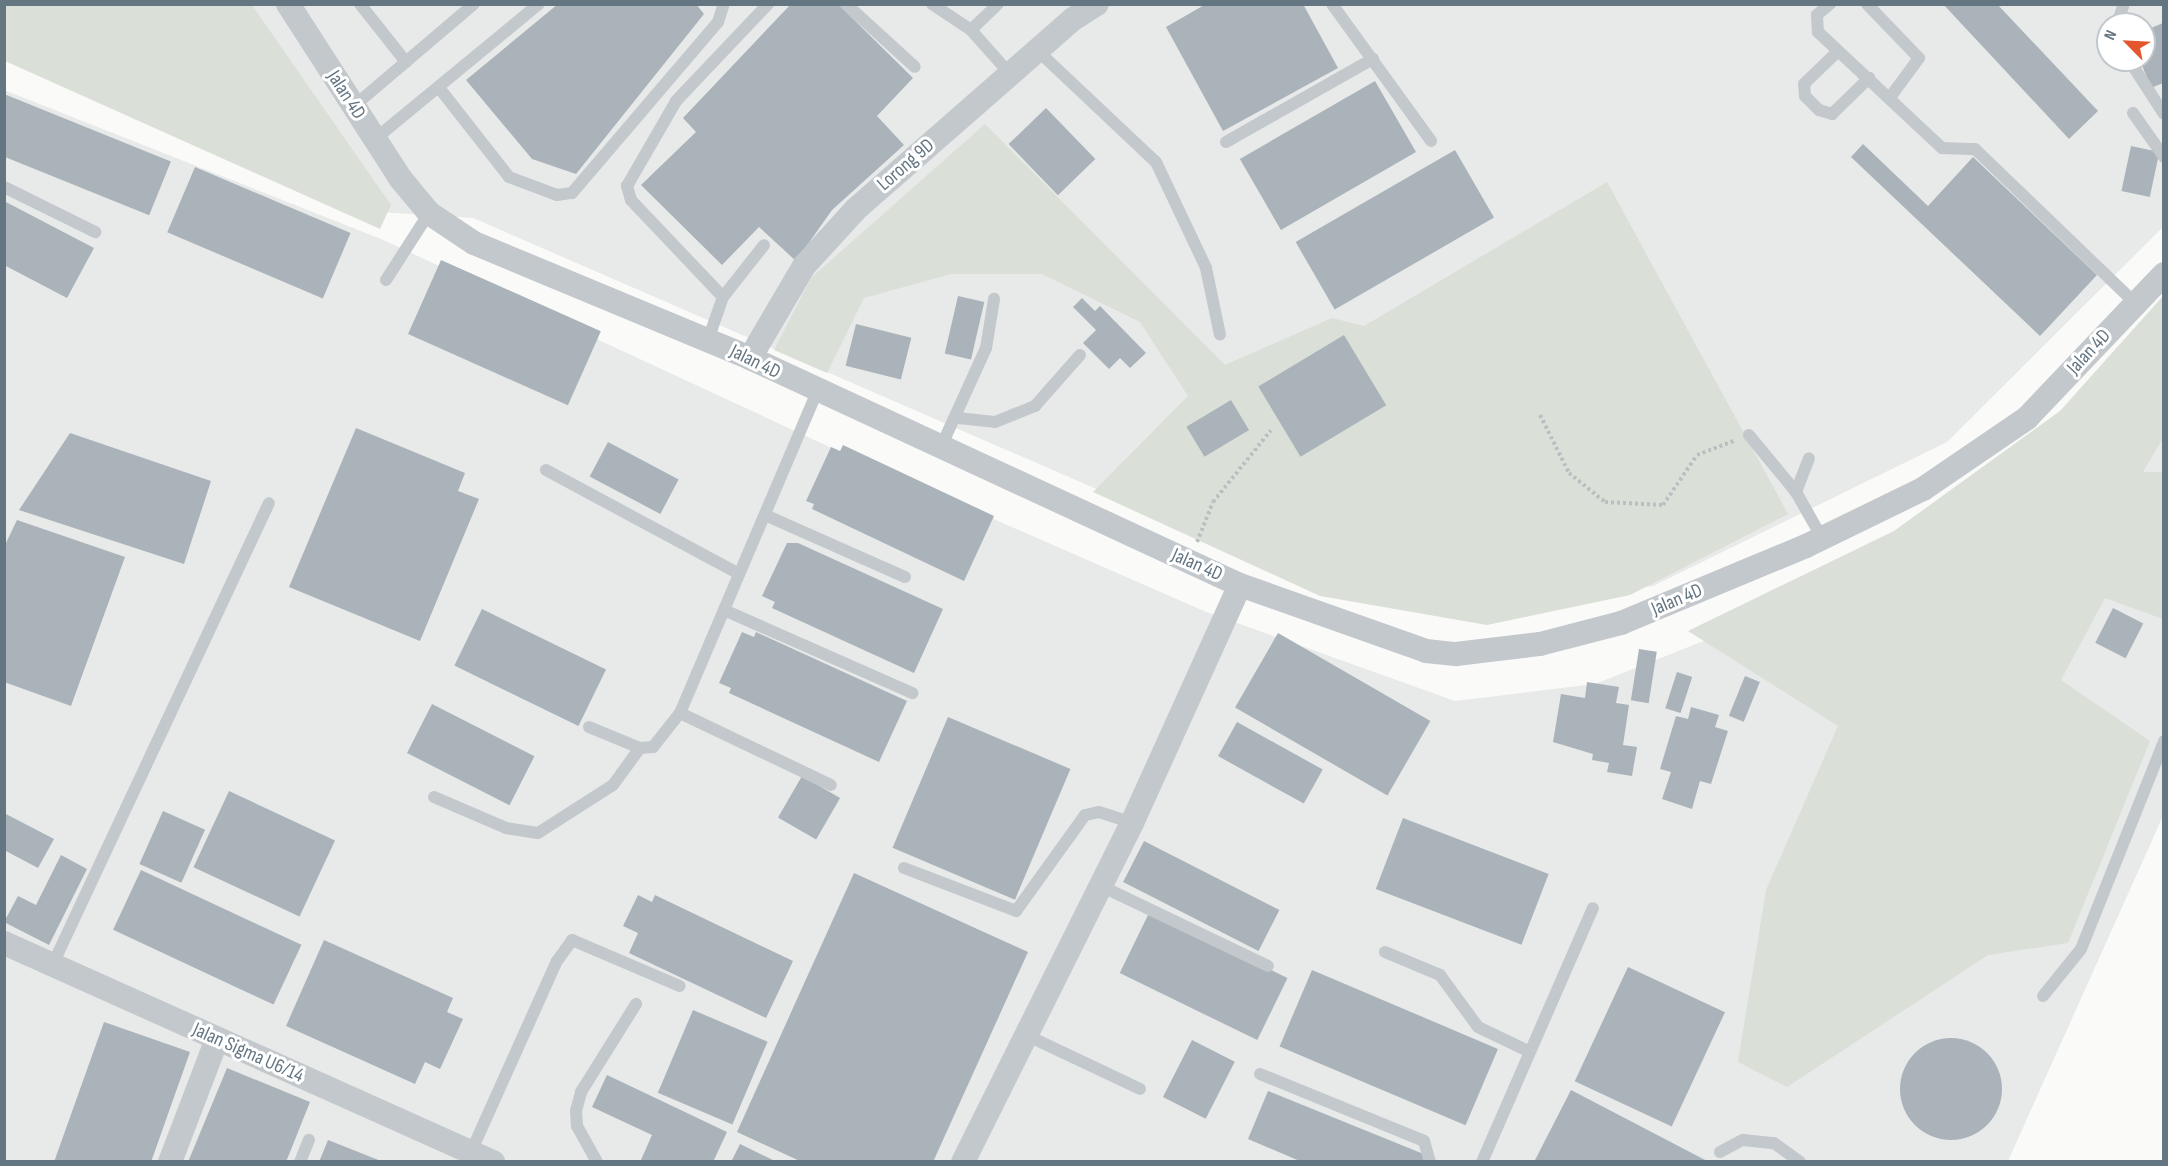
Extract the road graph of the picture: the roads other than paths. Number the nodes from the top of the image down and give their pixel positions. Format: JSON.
{"nodes":[{"id":1,"x":288,"y":4,"type":"edge"},
{"id":2,"x":360,"y":4,"type":"edge"},
{"id":3,"x":474,"y":4,"type":"edge"},
{"id":4,"x":539,"y":4,"type":"edge"},
{"id":5,"x":724,"y":4,"type":"edge"},
{"id":6,"x":768,"y":4,"type":"edge"},
{"id":7,"x":846,"y":4,"type":"edge"},
{"id":8,"x":932,"y":4,"type":"edge"},
{"id":9,"x":998,"y":4,"type":"edge"},
{"id":10,"x":1097,"y":4,"type":"edge"},
{"id":11,"x":1332,"y":4,"type":"edge"},
{"id":12,"x":1830,"y":4,"type":"edge"},
{"id":13,"x":1867,"y":4,"type":"edge"},
{"id":14,"x":971,"y":30,"type":"junction"},
{"id":15,"x":1037,"y":50,"type":"junction"},
{"id":16,"x":1838,"y":51,"type":"junction"},
{"id":17,"x":1373,"y":59,"type":"junction"},
{"id":18,"x":406,"y":62,"type":"junction"},
{"id":19,"x":915,"y":67,"type":"dead end"},
{"id":20,"x":2137,"y":72,"type":"edge"},
{"id":21,"x":1010,"y":74,"type":"junction"},
{"id":22,"x":1869,"y":78,"type":"junction"},
{"id":23,"x":440,"y":89,"type":"junction"},
{"id":24,"x":1891,"y":96,"type":"junction"},
{"id":25,"x":354,"y":106,"type":"junction"},
{"id":26,"x":2133,"y":113,"type":"dead end"},
{"id":27,"x":2163,"y":114,"type":"edge"},
{"id":28,"x":375,"y":139,"type":"junction"},
{"id":29,"x":1226,"y":141,"type":"dead end"},
{"id":30,"x":1431,"y":141,"type":"dead end"},
{"id":31,"x":2163,"y":157,"type":"edge"},
{"id":32,"x":4,"y":187,"type":"edge"},
{"id":33,"x":429,"y":213,"type":"junction"},
{"id":34,"x":95,"y":232,"type":"dead end"},
{"id":35,"x":764,"y":245,"type":"dead end"},
{"id":36,"x":2163,"y":274,"type":"edge"},
{"id":37,"x":386,"y":280,"type":"dead end"},
{"id":38,"x":723,"y":297,"type":"junction"},
{"id":39,"x":994,"y":299,"type":"dead end"},
{"id":40,"x":2135,"y":303,"type":"junction"},
{"id":41,"x":1220,"y":335,"type":"dead end"},
{"id":42,"x":708,"y":340,"type":"junction"},
{"id":43,"x":1080,"y":355,"type":"dead end"},
{"id":44,"x":750,"y":358,"type":"junction"},
{"id":45,"x":817,"y":392,"type":"junction"},
{"id":46,"x":958,"y":418,"type":"junction"},
{"id":47,"x":1749,"y":435,"type":"road end"},
{"id":48,"x":940,"y":449,"type":"junction"},
{"id":49,"x":1809,"y":458,"type":"dead end"},
{"id":50,"x":546,"y":470,"type":"dead end"},
{"id":51,"x":1796,"y":492,"type":"junction"},
{"id":52,"x":268,"y":503,"type":"dead end"},
{"id":53,"x":765,"y":515,"type":"junction"},
{"id":54,"x":1822,"y":538,"type":"junction"},
{"id":55,"x":739,"y":574,"type":"junction"},
{"id":56,"x":905,"y":577,"type":"dead end"},
{"id":57,"x":1240,"y":585,"type":"junction"},
{"id":58,"x":724,"y":610,"type":"junction"},
{"id":59,"x":912,"y":693,"type":"dead end"},
{"id":60,"x":680,"y":713,"type":"junction"},
{"id":61,"x":589,"y":727,"type":"dead end"},
{"id":62,"x":2163,"y":741,"type":"edge"},
{"id":63,"x":640,"y":748,"type":"junction"},
{"id":64,"x":831,"y":785,"type":"dead end"},
{"id":65,"x":435,"y":797,"type":"dead end"},
{"id":66,"x":1132,"y":823,"type":"junction"},
{"id":67,"x":903,"y":868,"type":"dead end"},
{"id":68,"x":1101,"y":886,"type":"junction"},
{"id":69,"x":1593,"y":908,"type":"dead end"},
{"id":70,"x":4,"y":943,"type":"edge"},
{"id":71,"x":1385,"y":952,"type":"dead end"},
{"id":72,"x":52,"y":966,"type":"junction"},
{"id":73,"x":1268,"y":966,"type":"dead end"},
{"id":74,"x":680,"y":986,"type":"dead end"},
{"id":75,"x":2043,"y":996,"type":"dead end"},
{"id":76,"x":636,"y":1004,"type":"dead end"},
{"id":77,"x":1026,"y":1035,"type":"junction"},
{"id":78,"x":216,"y":1039,"type":"junction"},
{"id":79,"x":1528,"y":1051,"type":"junction"},
{"id":80,"x":1260,"y":1074,"type":"dead end"},
{"id":81,"x":1140,"y":1089,"type":"dead end"},
{"id":82,"x":309,"y":1140,"type":"dead end"},
{"id":83,"x":1720,"y":1152,"type":"dead end"},
{"id":84,"x":482,"y":1157,"type":"edge"},
{"id":85,"x":170,"y":1161,"type":"edge"},
{"id":86,"x":300,"y":1161,"type":"edge"},
{"id":87,"x":597,"y":1161,"type":"edge"},
{"id":88,"x":963,"y":1161,"type":"edge"},
{"id":89,"x":1430,"y":1161,"type":"edge"},
{"id":90,"x":1482,"y":1161,"type":"edge"},
{"id":91,"x":1800,"y":1161,"type":"edge"}],
"edges":[{"from":1,"to":25,"type":"street","name":"Jalan 4D"},
{"from":2,"to":18,"type":"lane"},
{"from":3,"to":18,"type":"lane"},
{"from":4,"to":23,"type":"lane"},
{"from":5,"to":23,"type":"lane"},
{"from":6,"to":38,"type":"lane"},
{"from":7,"to":19,"type":"lane"},
{"from":8,"to":14,"type":"lane"},
{"from":9,"to":14,"type":"lane"},
{"from":10,"to":15,"type":"street","name":"Lorong 9D"},
{"from":11,"to":17,"type":"lane"},
{"from":12,"to":16,"type":"lane"},
{"from":13,"to":24,"type":"lane"},
{"from":14,"to":21,"type":"lane"},
{"from":15,"to":21,"type":"street","name":"Lorong 9D"},
{"from":15,"to":41,"type":"lane"},
{"from":16,"to":22,"type":"lane"},
{"from":16,"to":22,"type":"lane"},
{"from":17,"to":29,"type":"lane"},
{"from":17,"to":30,"type":"lane"},
{"from":18,"to":25,"type":"lane"},
{"from":20,"to":27,"type":"lane"},
{"from":21,"to":44,"type":"street","name":"Lorong 9D"},
{"from":22,"to":24,"type":"lane"},
{"from":23,"to":28,"type":"lane"},
{"from":24,"to":40,"type":"lane"},
{"from":25,"to":28,"type":"street","name":"Jalan 4D"},
{"from":26,"to":31,"type":"lane"},
{"from":28,"to":33,"type":"street","name":"Jalan 4D"},
{"from":32,"to":34,"type":"lane"},
{"from":33,"to":37,"type":"lane"},
{"from":33,"to":42,"type":"street","name":"Jalan 4D"},
{"from":35,"to":38,"type":"lane"},
{"from":36,"to":40,"type":"street","name":"Jalan 4D"},
{"from":38,"to":42,"type":"lane"},
{"from":39,"to":46,"type":"lane"},
{"from":40,"to":54,"type":"street","name":"Jalan 4D"},
{"from":42,"to":44,"type":"street","name":"Jalan 4D"},
{"from":43,"to":46,"type":"lane"},
{"from":44,"to":45,"type":"street","name":"Jalan 4D"},
{"from":45,"to":48,"type":"street","name":"Jalan 4D"},
{"from":45,"to":53,"type":"lane"},
{"from":46,"to":48,"type":"lane"},
{"from":47,"to":51,"type":"lane"},
{"from":48,"to":57,"type":"street","name":"Jalan 4D"},
{"from":49,"to":51,"type":"lane"},
{"from":50,"to":55,"type":"lane"},
{"from":51,"to":54,"type":"lane"},
{"from":52,"to":72,"type":"lane"},
{"from":53,"to":55,"type":"lane"},
{"from":53,"to":56,"type":"lane"},
{"from":54,"to":57,"type":"street","name":"Jalan 4D"},
{"from":55,"to":58,"type":"lane"},
{"from":57,"to":66,"type":"street"},
{"from":58,"to":59,"type":"lane"},
{"from":58,"to":60,"type":"lane"},
{"from":60,"to":63,"type":"lane"},
{"from":60,"to":64,"type":"lane"},
{"from":61,"to":63,"type":"lane"},
{"from":62,"to":75,"type":"lane"},
{"from":63,"to":65,"type":"lane"},
{"from":66,"to":67,"type":"lane"},
{"from":66,"to":68,"type":"street"},
{"from":68,"to":73,"type":"lane"},
{"from":68,"to":77,"type":"street"},
{"from":69,"to":79,"type":"lane"},
{"from":70,"to":72,"type":"street","name":"Jalan Sigma U6/14"},
{"from":71,"to":79,"type":"lane"},
{"from":72,"to":78,"type":"street","name":"Jalan Sigma U6/14"},
{"from":74,"to":84,"type":"lane"},
{"from":76,"to":87,"type":"lane"},
{"from":77,"to":81,"type":"lane"},
{"from":77,"to":88,"type":"street"},
{"from":78,"to":84,"type":"street","name":"Jalan Sigma U6/14"},
{"from":78,"to":85,"type":"street"},
{"from":79,"to":90,"type":"lane"},
{"from":80,"to":89,"type":"lane"},
{"from":82,"to":86,"type":"lane"},
{"from":83,"to":91,"type":"lane"}]}
